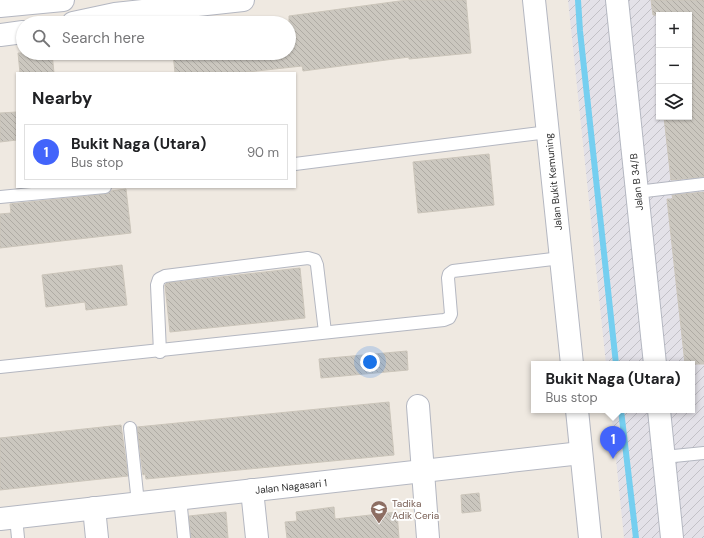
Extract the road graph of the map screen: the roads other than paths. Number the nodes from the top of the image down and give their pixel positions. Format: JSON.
{"nodes":[{"id":1,"x":63,"y":0,"type":"edge"},
{"id":2,"x":243,"y":0,"type":"edge"},
{"id":3,"x":534,"y":0,"type":"edge"},
{"id":4,"x":617,"y":0,"type":"edge"},
{"id":5,"x":0,"y":6,"type":"edge"},
{"id":6,"x":106,"y":16,"type":"edge"},
{"id":7,"x":16,"y":33,"type":"edge"},
{"id":8,"x":0,"y":35,"type":"edge"},
{"id":9,"x":548,"y":132,"type":"junction"},
{"id":10,"x":296,"y":164,"type":"edge"},
{"id":11,"x":704,"y":184,"type":"edge"},
{"id":12,"x":94,"y":188,"type":"edge"},
{"id":13,"x":637,"y":192,"type":"junction"},
{"id":14,"x":0,"y":197,"type":"edge"},
{"id":15,"x":561,"y":258,"type":"junction"},
{"id":16,"x":325,"y":332,"type":"junction"},
{"id":17,"x":160,"y":352,"type":"junction"},
{"id":18,"x":572,"y":361,"type":"edge"},
{"id":19,"x":654,"y":361,"type":"edge"},
{"id":20,"x":0,"y":367,"type":"edge"},
{"id":21,"x":418,"y":406,"type":"dead end"},
{"id":22,"x":577,"y":413,"type":"edge"},
{"id":23,"x":659,"y":413,"type":"edge"},
{"id":24,"x":130,"y":428,"type":"dead end"},
{"id":25,"x":581,"y":453,"type":"junction"},
{"id":26,"x":704,"y":453,"type":"edge"},
{"id":27,"x":664,"y":457,"type":"junction"},
{"id":28,"x":423,"y":471,"type":"junction"},
{"id":29,"x":252,"y":490,"type":"junction"},
{"id":30,"x":180,"y":498,"type":"junction"},
{"id":31,"x":138,"y":503,"type":"junction"},
{"id":32,"x":94,"y":508,"type":"junction"},
{"id":33,"x":11,"y":525,"type":"edge"},
{"id":34,"x":97,"y":538,"type":"edge"},
{"id":35,"x":184,"y":538,"type":"edge"},
{"id":36,"x":257,"y":538,"type":"edge"},
{"id":37,"x":428,"y":538,"type":"edge"},
{"id":38,"x":590,"y":538,"type":"edge"},
{"id":39,"x":672,"y":538,"type":"edge"}],
"edges":[{"from":1,"to":5,"type":"street"},
{"from":2,"to":6,"type":"street"},
{"from":3,"to":9,"type":"street","name":"Jalan Bukit Kemuning"},
{"from":4,"to":13,"type":"street","name":"Jalan B 34/B"},
{"from":7,"to":8,"type":"street"},
{"from":9,"to":10,"type":"lane"},
{"from":9,"to":15,"type":"street","name":"Jalan Bukit Kemuning"},
{"from":11,"to":13,"type":"lane"},
{"from":12,"to":14,"type":"lane"},
{"from":13,"to":19,"type":"street","name":"Jalan B 34/B"},
{"from":15,"to":16,"type":"lane"},
{"from":15,"to":18,"type":"street","name":"Jalan Bukit Kemuning"},
{"from":16,"to":17,"type":"lane"},
{"from":16,"to":17,"type":"lane"},
{"from":17,"to":20,"type":"lane"},
{"from":21,"to":28,"type":"street"},
{"from":22,"to":25,"type":"street"},
{"from":23,"to":27,"type":"street"},
{"from":24,"to":31,"type":"lane"},
{"from":25,"to":28,"type":"street","name":"Jalan Nagasari 1"},
{"from":25,"to":38,"type":"street"},
{"from":26,"to":27,"type":"lane"},
{"from":27,"to":39,"type":"street"},
{"from":28,"to":29,"type":"street","name":"Jalan Nagasari 1"},
{"from":28,"to":37,"type":"street"},
{"from":29,"to":30,"type":"street","name":"Jalan Nagasari 1"},
{"from":29,"to":36,"type":"street"},
{"from":30,"to":31,"type":"street","name":"Jalan Nagasari 1"},
{"from":30,"to":35,"type":"lane"},
{"from":31,"to":32,"type":"street","name":"Jalan Nagasari 1"},
{"from":32,"to":33,"type":"street","name":"Jalan Nagasari 1"},
{"from":32,"to":34,"type":"street"}]}
